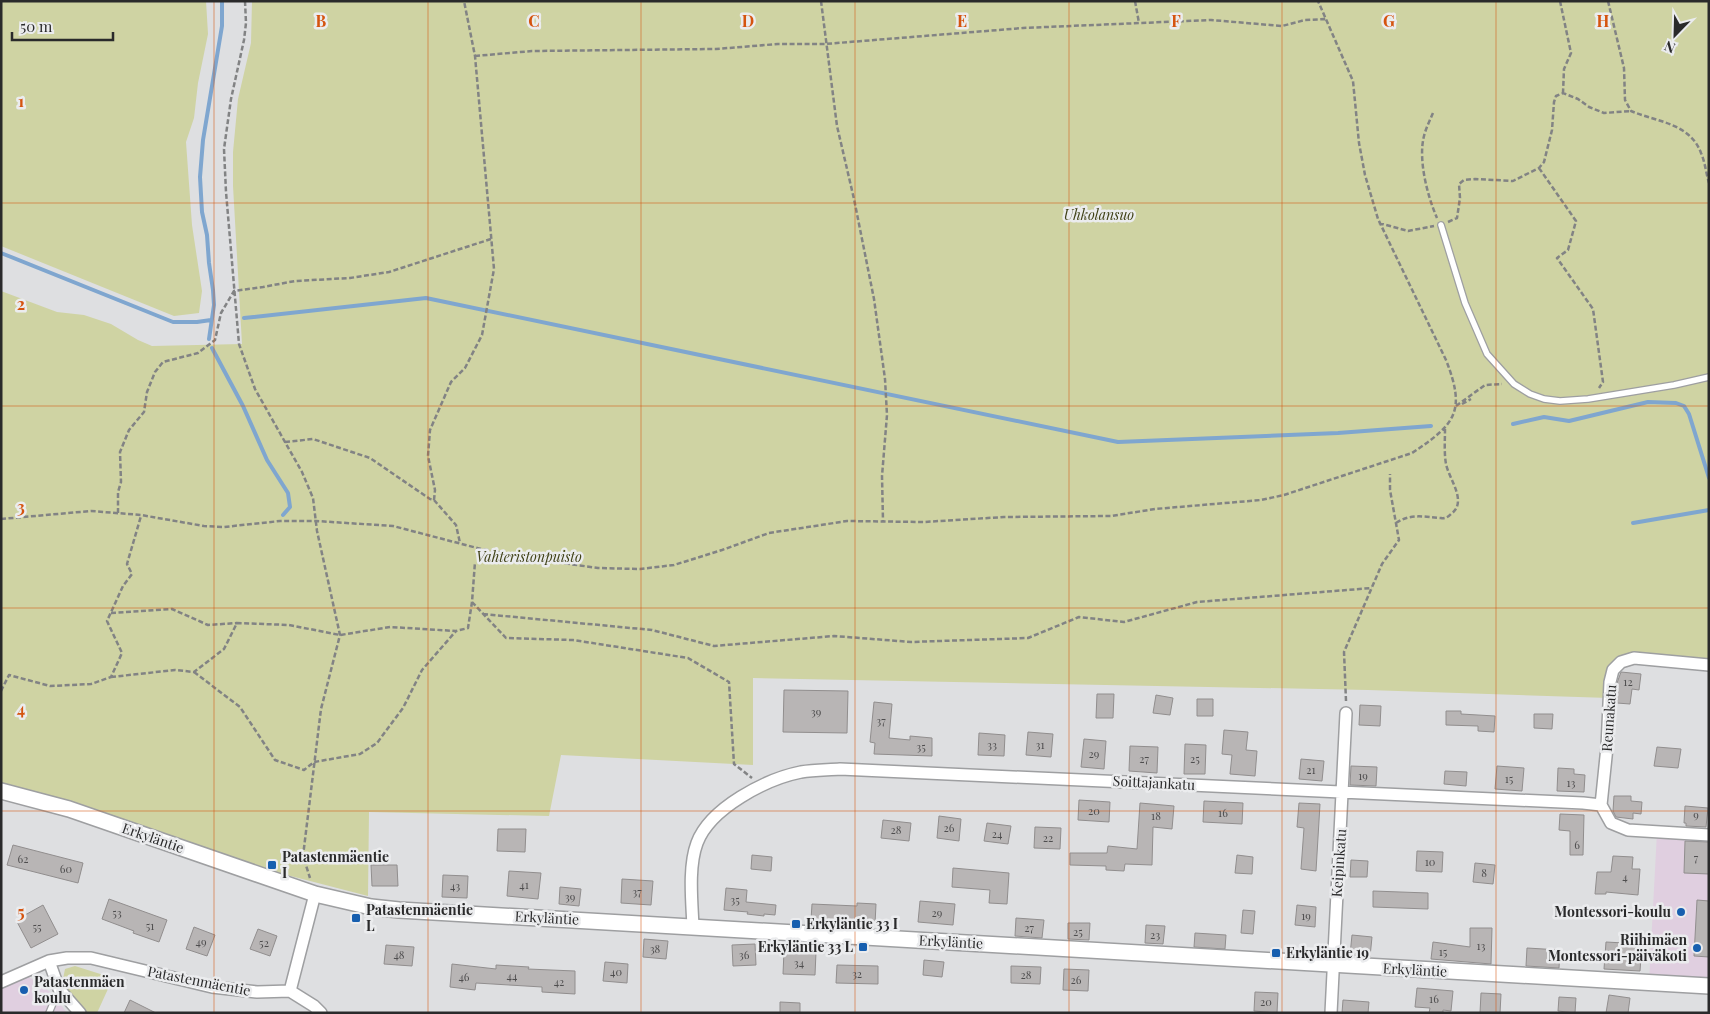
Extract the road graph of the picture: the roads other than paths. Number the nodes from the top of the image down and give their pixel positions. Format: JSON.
{"nodes":[{"id":1,"x":1441,"y":225,"type":"road end"},
{"id":2,"x":1709,"y":377,"type":"edge"},
{"id":3,"x":1709,"y":665,"type":"edge"},
{"id":4,"x":1346,"y":712,"type":"road end"},
{"id":5,"x":1,"y":791,"type":"edge"},
{"id":6,"x":1343,"y":792,"type":"junction"},
{"id":7,"x":1601,"y":805,"type":"junction"},
{"id":8,"x":1709,"y":835,"type":"edge"},
{"id":9,"x":315,"y":894,"type":"junction"},
{"id":10,"x":692,"y":927,"type":"junction"},
{"id":11,"x":49,"y":961,"type":"junction"},
{"id":12,"x":1333,"y":965,"type":"junction"},
{"id":13,"x":1,"y":982,"type":"edge"},
{"id":14,"x":1709,"y":986,"type":"edge"},
{"id":15,"x":59,"y":989,"type":"junction"},
{"id":16,"x":290,"y":991,"type":"junction"},
{"id":17,"x":49,"y":1013,"type":"edge"},
{"id":18,"x":80,"y":1013,"type":"edge"},
{"id":19,"x":321,"y":1013,"type":"edge"},
{"id":20,"x":1331,"y":1013,"type":"edge"}],
"edges":[{"from":1,"to":2,"type":"lane"},
{"from":3,"to":7,"type":"street","name":"Reunakatu"},
{"from":4,"to":6,"type":"street","name":"Keipinkatu"},
{"from":5,"to":9,"type":"street","name":"Erkyläntie"},
{"from":6,"to":7,"type":"street","name":"Soittajankatu"},
{"from":6,"to":10,"type":"street","name":"Soittajankatu"},
{"from":6,"to":12,"type":"street","name":"Keipinkatu"},
{"from":7,"to":8,"type":"street"},
{"from":9,"to":10,"type":"street","name":"Erkyläntie"},
{"from":9,"to":16,"type":"street"},
{"from":10,"to":12,"type":"street","name":"Erkyläntie"},
{"from":11,"to":13,"type":"street","name":"Patastenmäentie"},
{"from":11,"to":15,"type":"street"},
{"from":11,"to":16,"type":"street","name":"Patastenmäentie"},
{"from":12,"to":14,"type":"street","name":"Erkyläntie"},
{"from":12,"to":20,"type":"street","name":"Keipinkatu"},
{"from":15,"to":17,"type":"lane"},
{"from":15,"to":18,"type":"street"},
{"from":16,"to":19,"type":"street"}]}
